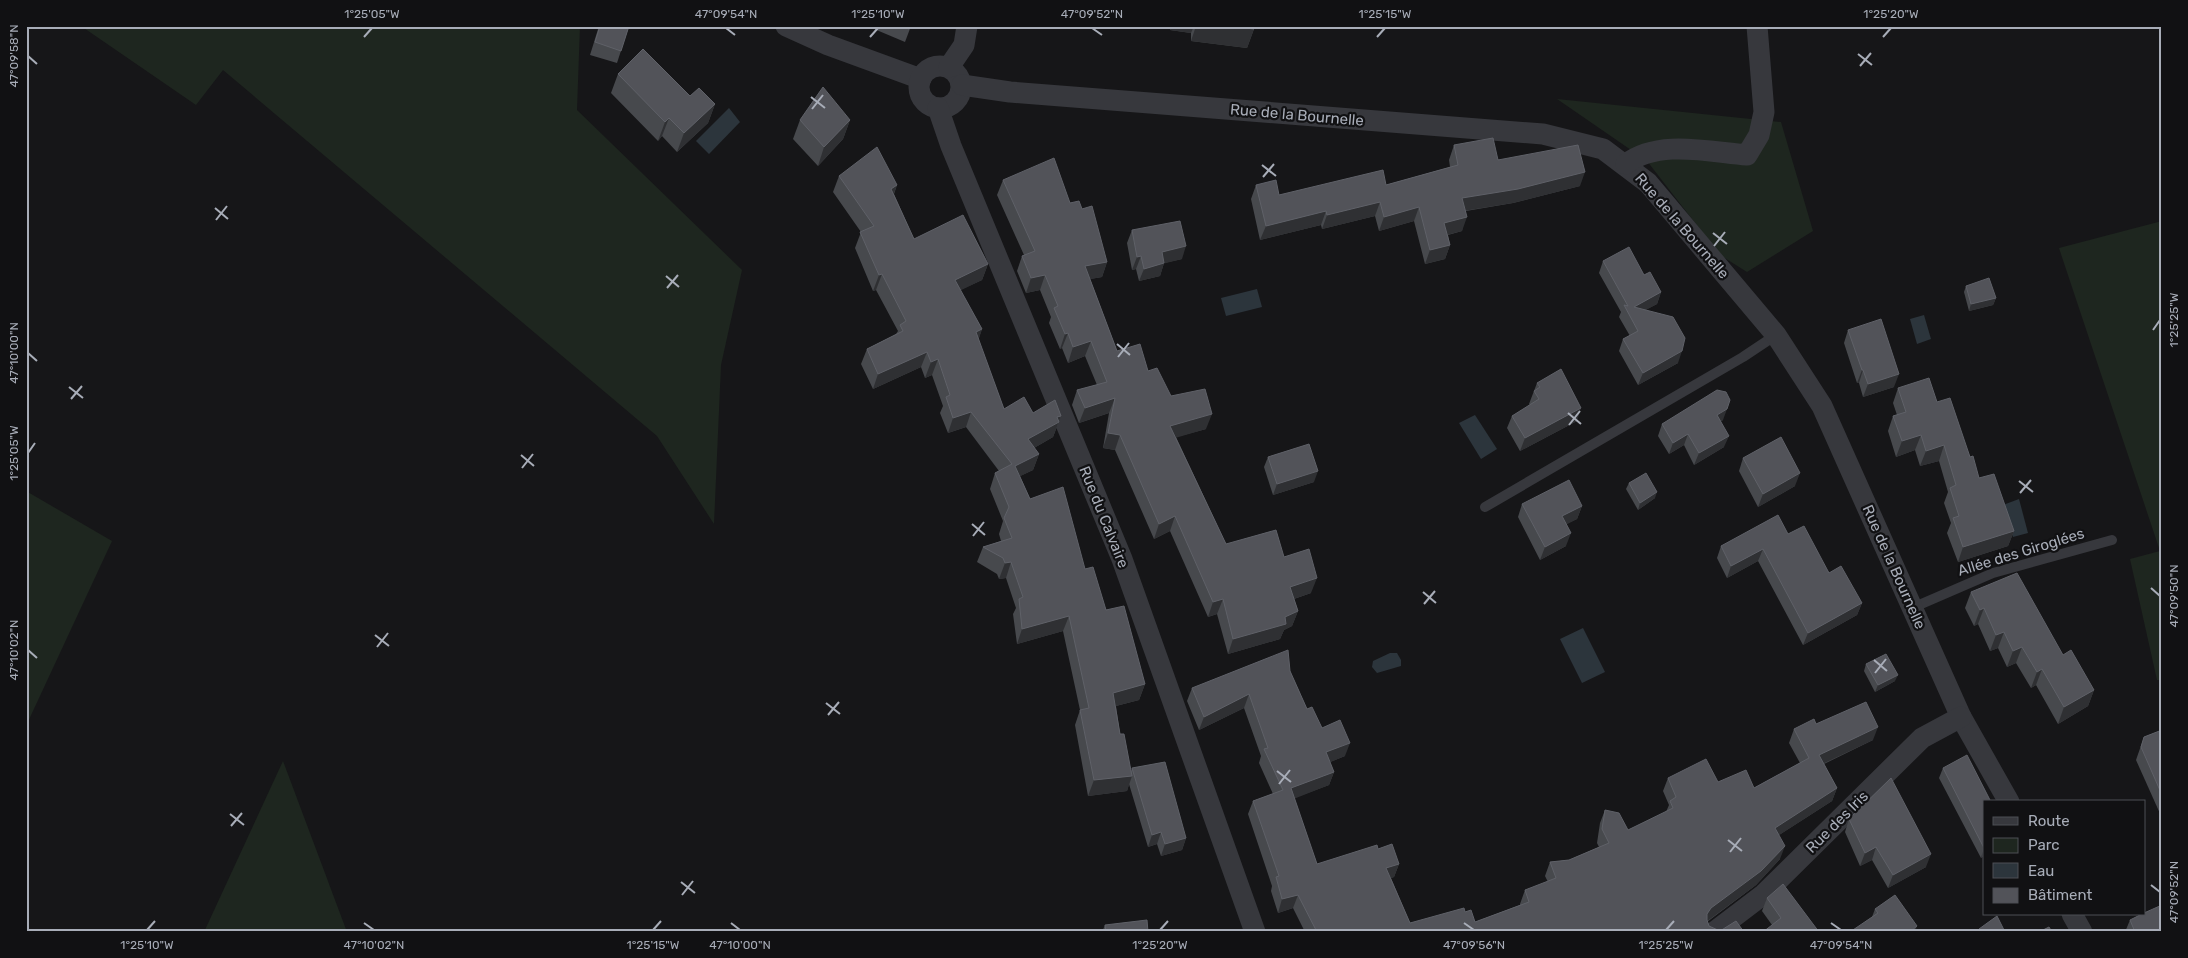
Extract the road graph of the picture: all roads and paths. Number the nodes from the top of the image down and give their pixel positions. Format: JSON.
{"nodes":[{"id":1,"x":786,"y":26,"type":"edge"},
{"id":2,"x":967,"y":26,"type":"edge"},
{"id":3,"x":1757,"y":26,"type":"edge"},
{"id":4,"x":949,"y":67,"type":"junction"},
{"id":5,"x":921,"y":78,"type":"junction"},
{"id":6,"x":962,"y":85,"type":"junction"},
{"id":7,"x":938,"y":108,"type":"junction"},
{"id":8,"x":1626,"y":164,"type":"junction"},
{"id":9,"x":1776,"y":335,"type":"junction"},
{"id":10,"x":1485,"y":507,"type":"dead end"},
{"id":11,"x":2112,"y":540,"type":"dead end"},
{"id":12,"x":1912,"y":608,"type":"junction"},
{"id":13,"x":1961,"y":717,"type":"junction"},
{"id":14,"x":2008,"y":800,"type":"edge"},
{"id":15,"x":2073,"y":916,"type":"edge"},
{"id":16,"x":1255,"y":932,"type":"edge"},
{"id":17,"x":1714,"y":932,"type":"edge"},
{"id":18,"x":2082,"y":932,"type":"edge"}],
"edges":[{"from":1,"to":5,"type":"street"},
{"from":2,"to":4,"type":"street"},
{"from":3,"to":8,"type":"street"},
{"from":4,"to":5,"type":"street"},
{"from":4,"to":6,"type":"street"},
{"from":5,"to":7,"type":"street"},
{"from":6,"to":7,"type":"street"},
{"from":6,"to":8,"type":"street","name":"Rue de la Bournelle"},
{"from":7,"to":16,"type":"street","name":"Rue du Calvaire"},
{"from":8,"to":9,"type":"street","name":"Rue de la Bournelle"},
{"from":9,"to":10,"type":"lane"},
{"from":9,"to":12,"type":"street","name":"Rue de la Bournelle"},
{"from":11,"to":12,"type":"lane","name":"Allée des Giroglées"},
{"from":12,"to":13,"type":"street","name":"Rue de la Bournelle"},
{"from":13,"to":14,"type":"street","name":"Rue de la Bournelle"},
{"from":13,"to":17,"type":"street","name":"Rue des Iris"},
{"from":15,"to":18,"type":"street"}]}
